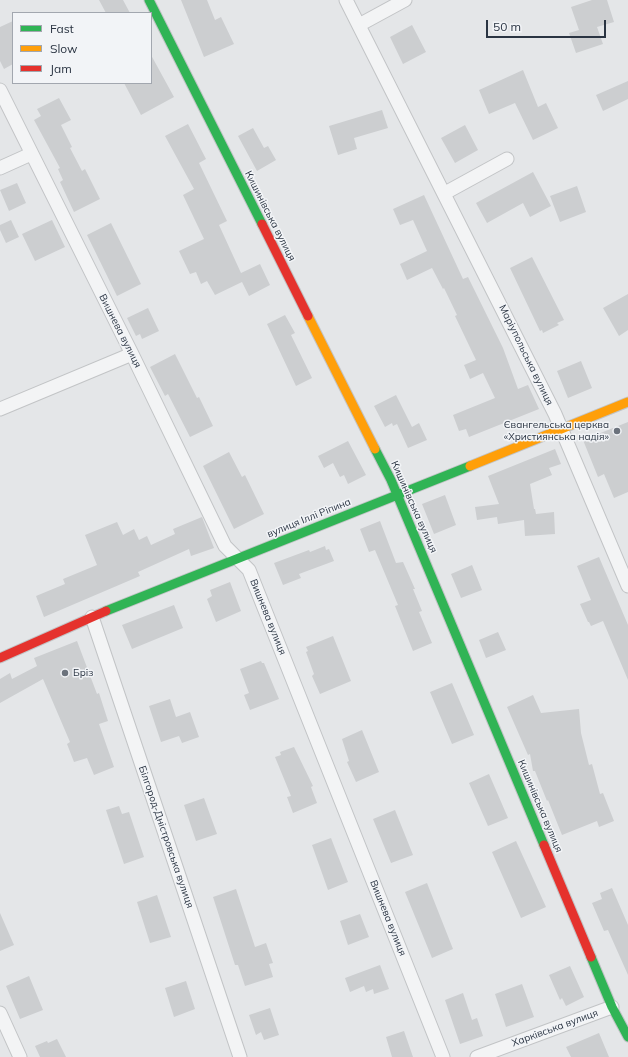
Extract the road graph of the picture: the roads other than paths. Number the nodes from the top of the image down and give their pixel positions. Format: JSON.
{"nodes":[{"id":1,"x":149,"y":0,"type":"edge"},
{"id":2,"x":346,"y":0,"type":"edge"},
{"id":3,"x":405,"y":0,"type":"edge"},
{"id":4,"x":359,"y":25,"type":"junction"},
{"id":5,"x":0,"y":90,"type":"edge"},
{"id":6,"x":31,"y":154,"type":"junction"},
{"id":7,"x":507,"y":159,"type":"dead end"},
{"id":8,"x":0,"y":168,"type":"edge"},
{"id":9,"x":445,"y":193,"type":"junction"},
{"id":10,"x":132,"y":354,"type":"junction"},
{"id":11,"x":628,"y":402,"type":"edge"},
{"id":12,"x":0,"y":409,"type":"edge"},
{"id":13,"x":561,"y":429,"type":"junction"},
{"id":14,"x":397,"y":494,"type":"junction"},
{"id":15,"x":238,"y":559,"type":"junction"},
{"id":16,"x":628,"y":586,"type":"edge"},
{"id":17,"x":92,"y":617,"type":"junction"},
{"id":18,"x":0,"y":658,"type":"edge"},
{"id":19,"x":612,"y":1007,"type":"junction"},
{"id":20,"x":0,"y":1013,"type":"edge"},
{"id":21,"x":628,"y":1037,"type":"edge"},
{"id":22,"x":20,"y":1057,"type":"edge"},
{"id":23,"x":240,"y":1057,"type":"edge"},
{"id":24,"x":443,"y":1057,"type":"edge"},
{"id":25,"x":477,"y":1057,"type":"edge"}],
"edges":[{"from":1,"to":14,"type":"street","name":"Кишинівська вулиця"},
{"from":2,"to":4,"type":"street","name":"Маріупольська вулиця"},
{"from":3,"to":4,"type":"street"},
{"from":4,"to":9,"type":"street","name":"Маріупольська вулиця"},
{"from":5,"to":6,"type":"street","name":"Вишнева вулиця"},
{"from":6,"to":8,"type":"street"},
{"from":6,"to":10,"type":"street","name":"Вишнева вулиця"},
{"from":7,"to":9,"type":"street"},
{"from":9,"to":13,"type":"street","name":"Маріупольська вулиця"},
{"from":10,"to":12,"type":"street"},
{"from":10,"to":15,"type":"street","name":"Вишнева вулиця"},
{"from":11,"to":13,"type":"street","name":"вулиця Іллі Ріпина"},
{"from":13,"to":14,"type":"street","name":"вулиця Іллі Ріпина"},
{"from":13,"to":16,"type":"street","name":"Маріупольська вулиця"},
{"from":14,"to":15,"type":"street","name":"вулиця Іллі Ріпина"},
{"from":14,"to":19,"type":"street","name":"Кишинівська вулиця"},
{"from":15,"to":17,"type":"street","name":"вулиця Іллі Ріпина"},
{"from":15,"to":24,"type":"street","name":"Вишнева вулиця"},
{"from":17,"to":18,"type":"street","name":"вулиця Іллі Ріпина"},
{"from":17,"to":23,"type":"street","name":"Білгород-Дністровська вулиця"},
{"from":19,"to":21,"type":"street","name":"Кишинівська вулиця"},
{"from":19,"to":25,"type":"street","name":"Харківська вулиця"},
{"from":20,"to":22,"type":"street"}]}
